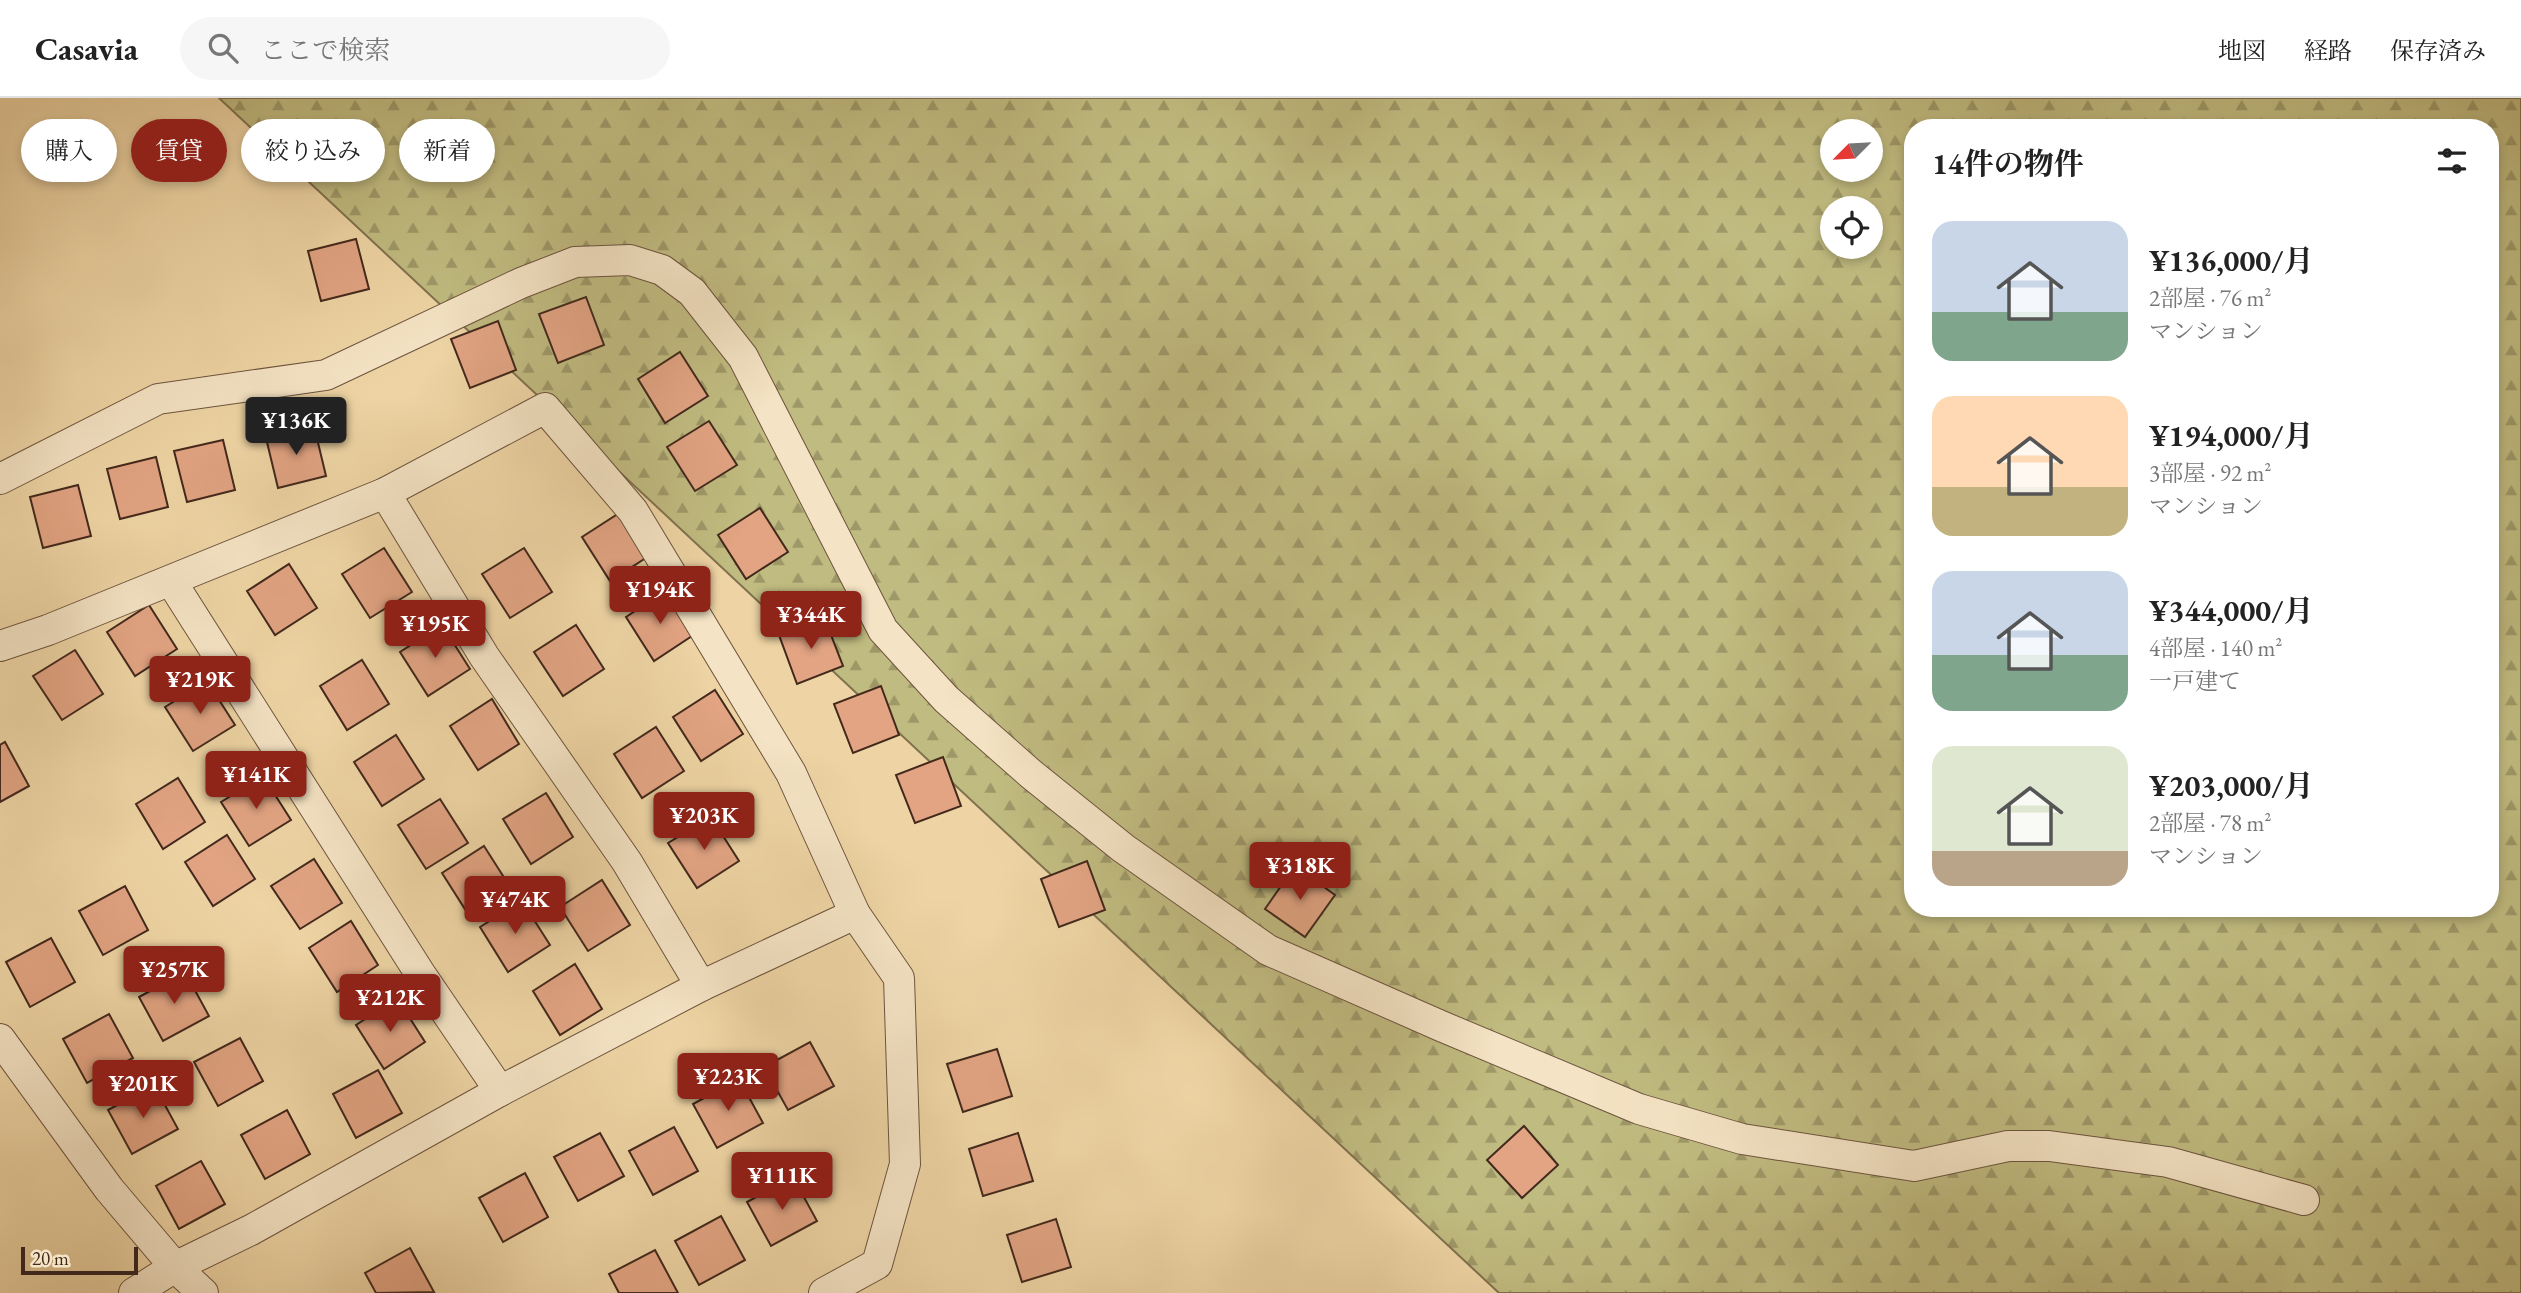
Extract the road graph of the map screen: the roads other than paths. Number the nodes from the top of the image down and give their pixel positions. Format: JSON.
{"nodes":[{"id":1,"x":0,"y":479,"type":"edge"},
{"id":2,"x":385,"y":493,"type":"junction"},
{"id":3,"x":171,"y":581,"type":"junction"},
{"id":4,"x":0,"y":646,"type":"edge"},
{"id":5,"x":855,"y":914,"type":"junction"},
{"id":6,"x":701,"y":986,"type":"junction"},
{"id":7,"x":0,"y":1039,"type":"edge"},
{"id":8,"x":500,"y":1091,"type":"junction"},
{"id":9,"x":2304,"y":1200,"type":"dead end"},
{"id":10,"x":175,"y":1267,"type":"junction"},
{"id":11,"x":134,"y":1293,"type":"edge"},
{"id":12,"x":203,"y":1293,"type":"edge"},
{"id":13,"x":824,"y":1293,"type":"edge"}],
"edges":[{"from":1,"to":9,"type":"street"},
{"from":2,"to":3,"type":"street"},
{"from":2,"to":5,"type":"street"},
{"from":2,"to":6,"type":"street"},
{"from":3,"to":4,"type":"street"},
{"from":3,"to":8,"type":"street"},
{"from":5,"to":6,"type":"street"},
{"from":5,"to":13,"type":"street"},
{"from":6,"to":8,"type":"street"},
{"from":7,"to":10,"type":"street"},
{"from":8,"to":10,"type":"street"},
{"from":10,"to":11,"type":"street"},
{"from":10,"to":12,"type":"street"}]}
